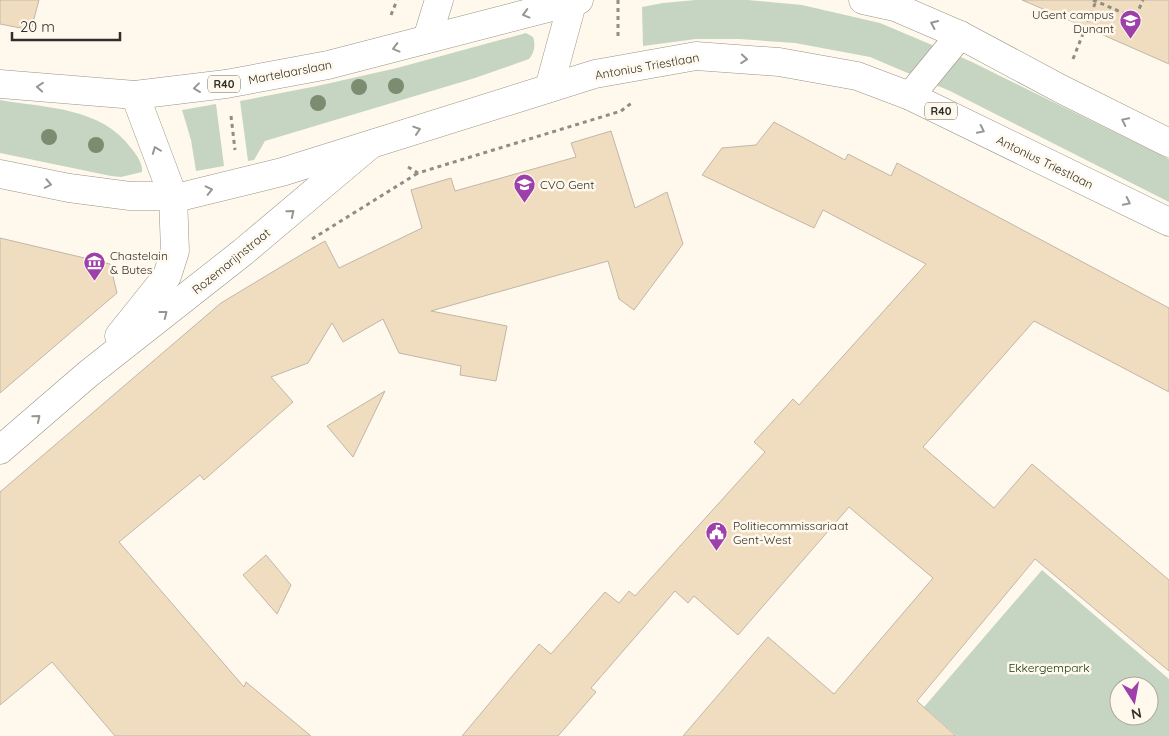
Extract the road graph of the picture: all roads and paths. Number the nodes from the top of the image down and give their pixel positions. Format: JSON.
{"nodes":[{"id":1,"x":438,"y":0,"type":"edge"},
{"id":2,"x":575,"y":0,"type":"edge"},
{"id":3,"x":863,"y":0,"type":"edge"},
{"id":4,"x":1143,"y":0,"type":"edge"},
{"id":5,"x":1094,"y":1,"type":"edge"},
{"id":6,"x":1085,"y":27,"type":"dead end"},
{"id":7,"x":960,"y":35,"type":"junction"},
{"id":8,"x":427,"y":40,"type":"junction"},
{"id":9,"x":0,"y":84,"type":"edge"},
{"id":10,"x":226,"y":84,"type":"junction"},
{"id":11,"x":549,"y":88,"type":"junction"},
{"id":12,"x":135,"y":95,"type":"junction"},
{"id":13,"x":910,"y":96,"type":"junction"},
{"id":14,"x":636,"y":100,"type":"dead end"},
{"id":15,"x":1169,"y":143,"type":"edge"},
{"id":16,"x":370,"y":145,"type":"junction"},
{"id":17,"x":0,"y":174,"type":"edge"},
{"id":18,"x":239,"y":183,"type":"junction"},
{"id":19,"x":173,"y":196,"type":"junction"},
{"id":20,"x":1169,"y":222,"type":"edge"},
{"id":21,"x":88,"y":374,"type":"junction"},
{"id":22,"x":0,"y":450,"type":"edge"}],
"edges":[{"from":1,"to":8,"type":"main road"},
{"from":2,"to":8,"type":"main road","name":"Martelaarslaan","number":"R40","one_way":true},
{"from":2,"to":11,"type":"main road"},
{"from":7,"to":3,"type":"main road","one_way":true},
{"from":4,"to":5,"type":"path"},
{"from":5,"to":6,"type":"path"},
{"from":7,"to":13,"type":"main road"},
{"from":15,"to":7,"type":"main road","one_way":true},
{"from":8,"to":10,"type":"main road","name":"Martelaarslaan","number":"R40","one_way":true},
{"from":12,"to":9,"type":"main road","name":"Martelaarslaan","number":"R40","one_way":true},
{"from":10,"to":12,"type":"main road","name":"Martelaarslaan","number":"R40","one_way":true},
{"from":10,"to":18,"type":"path"},
{"from":11,"to":13,"type":"main road","name":"Antonius Triestlaan","number":"R40","one_way":true},
{"from":16,"to":11,"type":"main road","name":"Antonius Triestlaan","number":"R40","one_way":true},
{"from":19,"to":12,"type":"main road","name":"Rozemarijnstraat","one_way":true},
{"from":13,"to":20,"type":"main road","name":"Antonius Triestlaan","number":"R40","one_way":true},
{"from":14,"to":16,"type":"path"},
{"from":16,"to":18,"type":"main road","number":"R40"},
{"from":21,"to":16,"type":"main road","name":"Rozemarijnstraat","one_way":true},
{"from":17,"to":19,"type":"main road","number":"R40","one_way":true},
{"from":19,"to":18,"type":"main road","number":"R40","one_way":true},
{"from":19,"to":21,"type":"main road","name":"Rozemarijnstraat"},
{"from":22,"to":21,"type":"main road","name":"Rozemarijnstraat","one_way":true}]}
